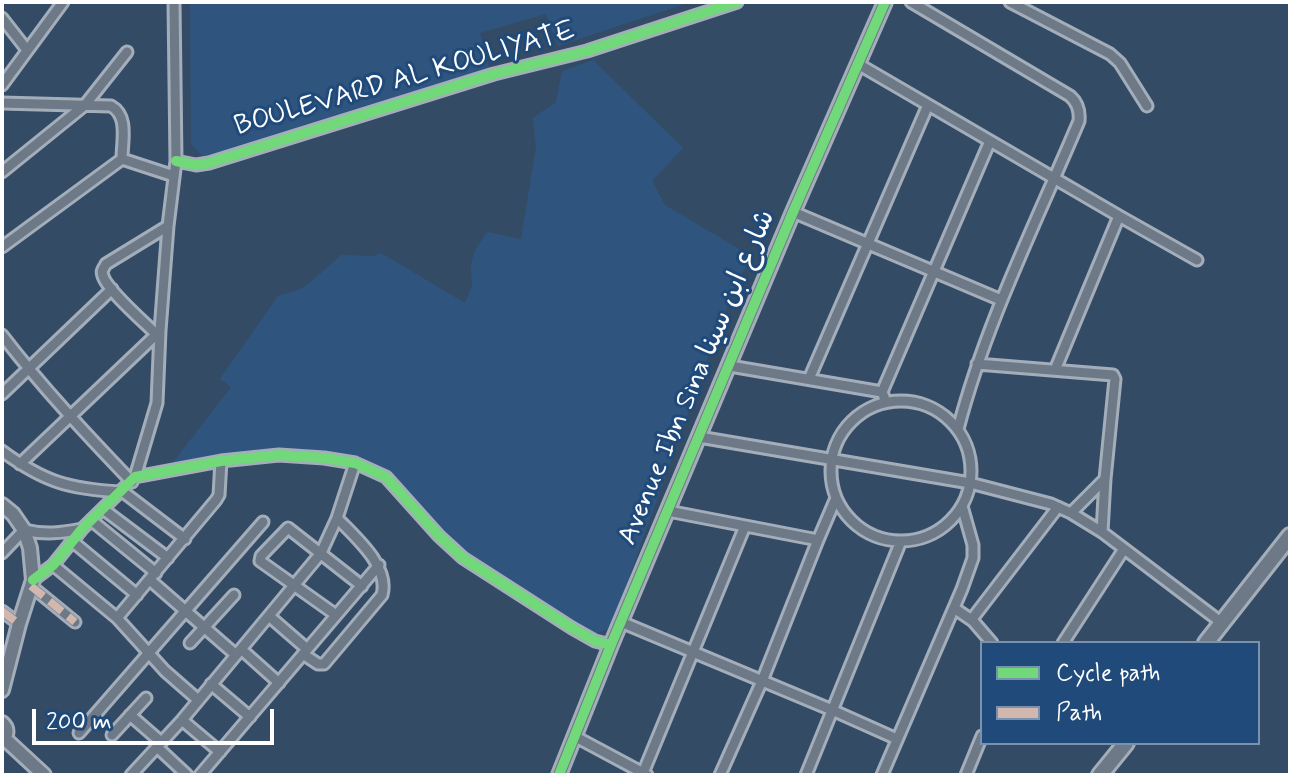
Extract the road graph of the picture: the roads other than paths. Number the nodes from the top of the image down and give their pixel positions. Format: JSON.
{"nodes":[{"id":1,"x":63,"y":2,"type":"edge"},
{"id":2,"x":174,"y":2,"type":"edge"},
{"id":3,"x":737,"y":2,"type":"edge"},
{"id":4,"x":885,"y":2,"type":"edge"},
{"id":5,"x":911,"y":2,"type":"edge"},
{"id":6,"x":1010,"y":2,"type":"edge"},
{"id":7,"x":2,"y":18,"type":"edge"},
{"id":8,"x":27,"y":50,"type":"junction"},
{"id":9,"x":127,"y":52,"type":"dead end"},
{"id":10,"x":858,"y":64,"type":"junction"},
{"id":11,"x":2,"y":85,"type":"edge"},
{"id":12,"x":2,"y":103,"type":"edge"},
{"id":13,"x":85,"y":105,"type":"junction"},
{"id":14,"x":928,"y":105,"type":"junction"},
{"id":15,"x":1147,"y":106,"type":"dead end"},
{"id":16,"x":990,"y":141,"type":"junction"},
{"id":17,"x":122,"y":159,"type":"junction"},
{"id":18,"x":176,"y":161,"type":"junction"},
{"id":19,"x":2,"y":172,"type":"edge"},
{"id":20,"x":174,"y":176,"type":"junction"},
{"id":21,"x":1054,"y":179,"type":"junction"},
{"id":22,"x":793,"y":212,"type":"junction"},
{"id":23,"x":1119,"y":216,"type":"junction"},
{"id":24,"x":168,"y":226,"type":"junction"},
{"id":25,"x":868,"y":243,"type":"junction"},
{"id":26,"x":2,"y":247,"type":"edge"},
{"id":27,"x":1197,"y":260,"type":"dead end"},
{"id":28,"x":933,"y":270,"type":"junction"},
{"id":29,"x":112,"y":289,"type":"junction"},
{"id":30,"x":1001,"y":300,"type":"junction"},
{"id":31,"x":158,"y":332,"type":"junction"},
{"id":32,"x":2,"y":335,"type":"edge"},
{"id":33,"x":977,"y":364,"type":"junction"},
{"id":34,"x":730,"y":366,"type":"junction"},
{"id":35,"x":28,"y":368,"type":"junction"},
{"id":36,"x":1055,"y":370,"type":"junction"},
{"id":37,"x":809,"y":379,"type":"junction"},
{"id":38,"x":2,"y":394,"type":"edge"},
{"id":39,"x":884,"y":397,"type":"junction"},
{"id":40,"x":70,"y":417,"type":"junction"},
{"id":41,"x":958,"y":429,"type":"junction"},
{"id":42,"x":699,"y":437,"type":"junction"},
{"id":43,"x":2,"y":451,"type":"edge"},
{"id":44,"x":831,"y":460,"type":"junction"},
{"id":45,"x":221,"y":461,"type":"junction"},
{"id":46,"x":355,"y":463,"type":"junction"},
{"id":47,"x":20,"y":464,"type":"junction"},
{"id":48,"x":134,"y":479,"type":"junction"},
{"id":49,"x":1105,"y":479,"type":"junction"},
{"id":50,"x":970,"y":483,"type":"junction"},
{"id":51,"x":122,"y":491,"type":"junction"},
{"id":52,"x":836,"y":498,"type":"junction"},
{"id":53,"x":2,"y":505,"type":"edge"},
{"id":54,"x":962,"y":506,"type":"junction"},
{"id":55,"x":1058,"y":507,"type":"junction"},
{"id":56,"x":103,"y":509,"type":"junction"},
{"id":57,"x":668,"y":511,"type":"junction"},
{"id":58,"x":1071,"y":513,"type":"junction"},
{"id":59,"x":337,"y":518,"type":"junction"},
{"id":60,"x":91,"y":520,"type":"junction"},
{"id":61,"x":263,"y":522,"type":"dead end"},
{"id":62,"x":745,"y":526,"type":"junction"},
{"id":63,"x":82,"y":529,"type":"junction"},
{"id":64,"x":24,"y":530,"type":"junction"},
{"id":65,"x":1102,"y":532,"type":"junction"},
{"id":66,"x":1290,"y":536,"type":"edge"},
{"id":67,"x":185,"y":539,"type":"junction"},
{"id":68,"x":818,"y":540,"type":"junction"},
{"id":69,"x":72,"y":541,"type":"junction"},
{"id":70,"x":901,"y":541,"type":"junction"},
{"id":71,"x":1124,"y":549,"type":"junction"},
{"id":72,"x":2,"y":553,"type":"edge"},
{"id":73,"x":321,"y":553,"type":"junction"},
{"id":74,"x":168,"y":558,"type":"junction"},
{"id":75,"x":53,"y":565,"type":"junction"},
{"id":76,"x":379,"y":565,"type":"junction"},
{"id":77,"x":153,"y":576,"type":"junction"},
{"id":78,"x":32,"y":583,"type":"junction"},
{"id":79,"x":294,"y":586,"type":"junction"},
{"id":80,"x":362,"y":586,"type":"junction"},
{"id":81,"x":137,"y":595,"type":"junction"},
{"id":82,"x":234,"y":595,"type":"dead end"},
{"id":83,"x":954,"y":608,"type":"junction"},
{"id":84,"x":2,"y":611,"type":"edge"},
{"id":85,"x":186,"y":611,"type":"junction"},
{"id":86,"x":336,"y":615,"type":"junction"},
{"id":87,"x":269,"y":616,"type":"junction"},
{"id":88,"x":117,"y":618,"type":"junction"},
{"id":89,"x":972,"y":619,"type":"junction"},
{"id":90,"x":75,"y":622,"type":"dead end"},
{"id":91,"x":621,"y":622,"type":"junction"},
{"id":92,"x":1222,"y":623,"type":"junction"},
{"id":93,"x":19,"y":624,"type":"junction"},
{"id":94,"x":205,"y":627,"type":"junction"},
{"id":95,"x":990,"y":641,"type":"edge"},
{"id":96,"x":1064,"y":641,"type":"edge"},
{"id":97,"x":1208,"y":641,"type":"edge"},
{"id":98,"x":190,"y":643,"type":"dead end"},
{"id":99,"x":611,"y":645,"type":"junction"},
{"id":100,"x":239,"y":652,"type":"junction"},
{"id":101,"x":305,"y":652,"type":"junction"},
{"id":102,"x":149,"y":653,"type":"junction"},
{"id":103,"x":694,"y":653,"type":"junction"},
{"id":104,"x":762,"y":681,"type":"junction"},
{"id":105,"x":3,"y":683,"type":"edge"},
{"id":106,"x":279,"y":683,"type":"junction"},
{"id":107,"x":211,"y":684,"type":"junction"},
{"id":108,"x":146,"y":698,"type":"dead end"},
{"id":109,"x":197,"y":699,"type":"junction"},
{"id":110,"x":832,"y":710,"type":"junction"},
{"id":111,"x":130,"y":715,"type":"junction"},
{"id":112,"x":250,"y":717,"type":"junction"},
{"id":113,"x":182,"y":720,"type":"junction"},
{"id":114,"x":2,"y":723,"type":"edge"},
{"id":115,"x":79,"y":733,"type":"dead end"},
{"id":116,"x":112,"y":735,"type":"dead end"},
{"id":117,"x":574,"y":736,"type":"junction"},
{"id":118,"x":3,"y":739,"type":"edge"},
{"id":119,"x":897,"y":739,"type":"junction"},
{"id":120,"x":980,"y":741,"type":"edge"},
{"id":121,"x":159,"y":744,"type":"junction"},
{"id":122,"x":1124,"y":745,"type":"edge"},
{"id":123,"x":220,"y":752,"type":"junction"},
{"id":124,"x":645,"y":774,"type":"edge"},
{"id":125,"x":44,"y":775,"type":"edge"},
{"id":126,"x":131,"y":775,"type":"edge"},
{"id":127,"x":187,"y":775,"type":"edge"},
{"id":128,"x":200,"y":775,"type":"edge"},
{"id":129,"x":559,"y":775,"type":"edge"},
{"id":130,"x":720,"y":775,"type":"edge"},
{"id":131,"x":806,"y":775,"type":"edge"},
{"id":132,"x":882,"y":775,"type":"edge"},
{"id":133,"x":966,"y":775,"type":"edge"},
{"id":134,"x":1100,"y":775,"type":"edge"}],
"edges":[{"from":1,"to":8,"type":"street"},
{"from":2,"to":18,"type":"street"},
{"from":3,"to":18,"type":"street","name":"BOULEVARD AL KOULIYATE"},
{"from":4,"to":10,"type":"street","name":"Avenue Ibn Sina شارع ابن سينا"},
{"from":5,"to":21,"type":"street"},
{"from":6,"to":15,"type":"street"},
{"from":7,"to":8,"type":"street"},
{"from":8,"to":11,"type":"street"},
{"from":9,"to":13,"type":"street"},
{"from":10,"to":14,"type":"street"},
{"from":10,"to":22,"type":"street","name":"Avenue Ibn Sina شارع ابن سينا"},
{"from":12,"to":13,"type":"street"},
{"from":13,"to":17,"type":"street"},
{"from":13,"to":19,"type":"street"},
{"from":14,"to":16,"type":"street"},
{"from":14,"to":25,"type":"street"},
{"from":16,"to":21,"type":"street"},
{"from":16,"to":28,"type":"street"},
{"from":17,"to":20,"type":"street"},
{"from":17,"to":26,"type":"street"},
{"from":18,"to":20,"type":"street"},
{"from":20,"to":24,"type":"street"},
{"from":21,"to":23,"type":"street"},
{"from":21,"to":30,"type":"street"},
{"from":22,"to":25,"type":"street"},
{"from":22,"to":34,"type":"street","name":"Avenue Ibn Sina شارع ابن سينا"},
{"from":23,"to":27,"type":"street"},
{"from":23,"to":36,"type":"street"},
{"from":24,"to":29,"type":"street"},
{"from":24,"to":31,"type":"street"},
{"from":25,"to":28,"type":"street"},
{"from":25,"to":37,"type":"street"},
{"from":28,"to":30,"type":"street"},
{"from":28,"to":39,"type":"street"},
{"from":29,"to":31,"type":"street"},
{"from":29,"to":35,"type":"street"},
{"from":30,"to":33,"type":"street"},
{"from":31,"to":40,"type":"street"},
{"from":31,"to":48,"type":"street"},
{"from":32,"to":35,"type":"street"},
{"from":33,"to":36,"type":"street"},
{"from":33,"to":41,"type":"street"},
{"from":34,"to":37,"type":"street"},
{"from":34,"to":42,"type":"street","name":"Avenue Ibn Sina شارع ابن سينا"},
{"from":35,"to":38,"type":"street"},
{"from":35,"to":40,"type":"street"},
{"from":36,"to":49,"type":"street"},
{"from":37,"to":39,"type":"street"},
{"from":39,"to":41,"type":"street"},
{"from":39,"to":44,"type":"street"},
{"from":40,"to":47,"type":"street"},
{"from":40,"to":48,"type":"street"},
{"from":41,"to":50,"type":"street"},
{"from":42,"to":44,"type":"street"},
{"from":42,"to":57,"type":"street","name":"Avenue Ibn Sina شارع ابن سينا"},
{"from":43,"to":47,"type":"street"},
{"from":44,"to":50,"type":"street"},
{"from":44,"to":52,"type":"street"},
{"from":45,"to":46,"type":"street"},
{"from":45,"to":48,"type":"street"},
{"from":45,"to":67,"type":"street"},
{"from":46,"to":59,"type":"street"},
{"from":46,"to":99,"type":"street"},
{"from":47,"to":51,"type":"street"},
{"from":48,"to":51,"type":"street"},
{"from":49,"to":58,"type":"street"},
{"from":49,"to":65,"type":"street"},
{"from":50,"to":54,"type":"street"},
{"from":50,"to":55,"type":"street"},
{"from":51,"to":56,"type":"street"},
{"from":51,"to":67,"type":"street"},
{"from":52,"to":68,"type":"street"},
{"from":52,"to":70,"type":"street"},
{"from":53,"to":64,"type":"street"},
{"from":54,"to":70,"type":"street"},
{"from":54,"to":83,"type":"street"},
{"from":55,"to":58,"type":"street"},
{"from":55,"to":89,"type":"street"},
{"from":56,"to":60,"type":"street"},
{"from":56,"to":74,"type":"street"},
{"from":57,"to":62,"type":"street"},
{"from":57,"to":91,"type":"street","name":"Avenue Ibn Sina شارع ابن سينا"},
{"from":58,"to":65,"type":"street"},
{"from":59,"to":73,"type":"street"},
{"from":59,"to":76,"type":"street"},
{"from":60,"to":63,"type":"street"},
{"from":60,"to":77,"type":"street"},
{"from":61,"to":85,"type":"street"},
{"from":62,"to":68,"type":"street"},
{"from":62,"to":103,"type":"street"},
{"from":63,"to":64,"type":"street"},
{"from":63,"to":69,"type":"street"},
{"from":64,"to":72,"type":"street"},
{"from":64,"to":78,"type":"street"},
{"from":65,"to":71,"type":"street"},
{"from":66,"to":92,"type":"main road"},
{"from":67,"to":74,"type":"street"},
{"from":68,"to":104,"type":"street"},
{"from":69,"to":75,"type":"street"},
{"from":69,"to":81,"type":"street"},
{"from":70,"to":110,"type":"street"},
{"from":71,"to":92,"type":"street"},
{"from":71,"to":96,"type":"street"},
{"from":73,"to":79,"type":"street"},
{"from":73,"to":79,"type":"street"},
{"from":73,"to":80,"type":"street"},
{"from":74,"to":77,"type":"street"},
{"from":75,"to":78,"type":"street"},
{"from":75,"to":88,"type":"street"},
{"from":76,"to":80,"type":"street"},
{"from":76,"to":101,"type":"street"},
{"from":77,"to":81,"type":"street"},
{"from":77,"to":85,"type":"street"},
{"from":78,"to":90,"type":"street"},
{"from":78,"to":93,"type":"street"},
{"from":79,"to":86,"type":"street"},
{"from":79,"to":87,"type":"street"},
{"from":80,"to":86,"type":"street"},
{"from":81,"to":88,"type":"street"},
{"from":82,"to":94,"type":"street"},
{"from":83,"to":89,"type":"street"},
{"from":83,"to":119,"type":"street"},
{"from":84,"to":93,"type":"street"},
{"from":85,"to":94,"type":"street"},
{"from":85,"to":102,"type":"street"},
{"from":86,"to":101,"type":"street"},
{"from":87,"to":100,"type":"street"},
{"from":87,"to":101,"type":"street"},
{"from":88,"to":102,"type":"street"},
{"from":89,"to":95,"type":"street"},
{"from":91,"to":99,"type":"street","name":"Avenue Ibn Sina شارع ابن سينا"},
{"from":91,"to":103,"type":"street"},
{"from":92,"to":97,"type":"main road"},
{"from":93,"to":105,"type":"street"},
{"from":94,"to":98,"type":"street"},
{"from":94,"to":100,"type":"street"},
{"from":99,"to":117,"type":"street","name":"Avenue Ibn Sina شارع ابن سينا"},
{"from":100,"to":106,"type":"street"},
{"from":100,"to":107,"type":"street"},
{"from":101,"to":106,"type":"street"},
{"from":102,"to":109,"type":"street"},
{"from":102,"to":115,"type":"street"},
{"from":103,"to":104,"type":"street"},
{"from":103,"to":124,"type":"street"},
{"from":104,"to":110,"type":"street"},
{"from":104,"to":130,"type":"street"},
{"from":106,"to":112,"type":"street"},
{"from":107,"to":109,"type":"street"},
{"from":107,"to":112,"type":"street"},
{"from":108,"to":111,"type":"street"},
{"from":109,"to":113,"type":"street"},
{"from":110,"to":119,"type":"street"},
{"from":110,"to":131,"type":"street"},
{"from":111,"to":116,"type":"street"},
{"from":111,"to":121,"type":"street"},
{"from":112,"to":123,"type":"street"},
{"from":113,"to":121,"type":"street"},
{"from":113,"to":123,"type":"street"},
{"from":114,"to":118,"type":"street"},
{"from":117,"to":124,"type":"street"},
{"from":117,"to":129,"type":"street","name":"Avenue Ibn Sina شارع ابن سينا"},
{"from":118,"to":125,"type":"street"},
{"from":119,"to":132,"type":"street"},
{"from":120,"to":133,"type":"street"},
{"from":121,"to":126,"type":"street"},
{"from":121,"to":127,"type":"street"},
{"from":122,"to":134,"type":"main road"},
{"from":123,"to":128,"type":"street"}]}
